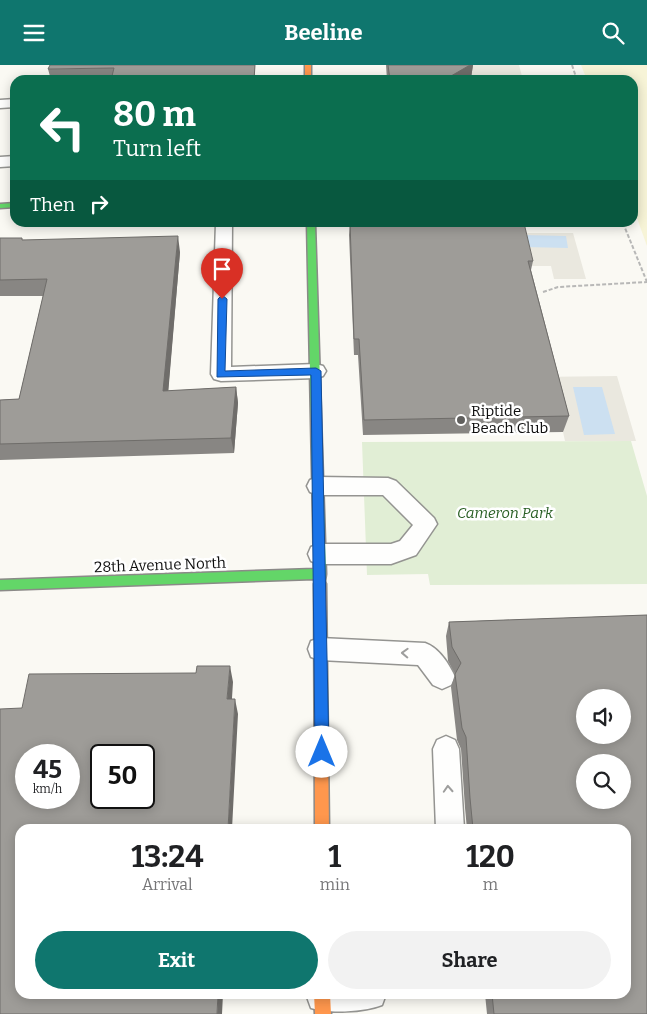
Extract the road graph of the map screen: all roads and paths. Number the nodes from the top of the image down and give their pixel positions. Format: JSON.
{"nodes":[{"id":1,"x":224,"y":227,"type":"edge"},
{"id":2,"x":312,"y":227,"type":"edge"},
{"id":3,"x":625,"y":227,"type":"edge"},
{"id":4,"x":647,"y":282,"type":"edge"},
{"id":5,"x":542,"y":292,"type":"dead end"},
{"id":6,"x":316,"y":371,"type":"junction"},
{"id":7,"x":318,"y":486,"type":"junction"},
{"id":8,"x":320,"y":564,"type":"junction"},
{"id":9,"x":0,"y":585,"type":"edge"},
{"id":10,"x":320,"y":649,"type":"junction"},
{"id":11,"x":442,"y":677,"type":"dead end"},
{"id":12,"x":446,"y":749,"type":"dead end"},
{"id":13,"x":322,"y":824,"type":"edge"},
{"id":14,"x":450,"y":824,"type":"edge"},
{"id":15,"x":341,"y":999,"type":"edge"},
{"id":16,"x":323,"y":1002,"type":"edge"}],
"edges":[{"from":1,"to":6,"type":"lane"},
{"from":2,"to":6,"type":"main road"},
{"from":3,"to":4,"type":"path"},
{"from":4,"to":5,"type":"path"},
{"from":6,"to":7,"type":"main road"},
{"from":7,"to":8,"type":"main road"},
{"from":7,"to":8,"type":"lane"},
{"from":8,"to":9,"type":"main road","name":"28th Avenue North"},
{"from":8,"to":10,"type":"main road"},
{"from":11,"to":10,"type":"lane","one_way":true},
{"from":10,"to":13,"type":"main road"},
{"from":14,"to":12,"type":"lane","one_way":true},
{"from":15,"to":16,"type":"lane"}]}
